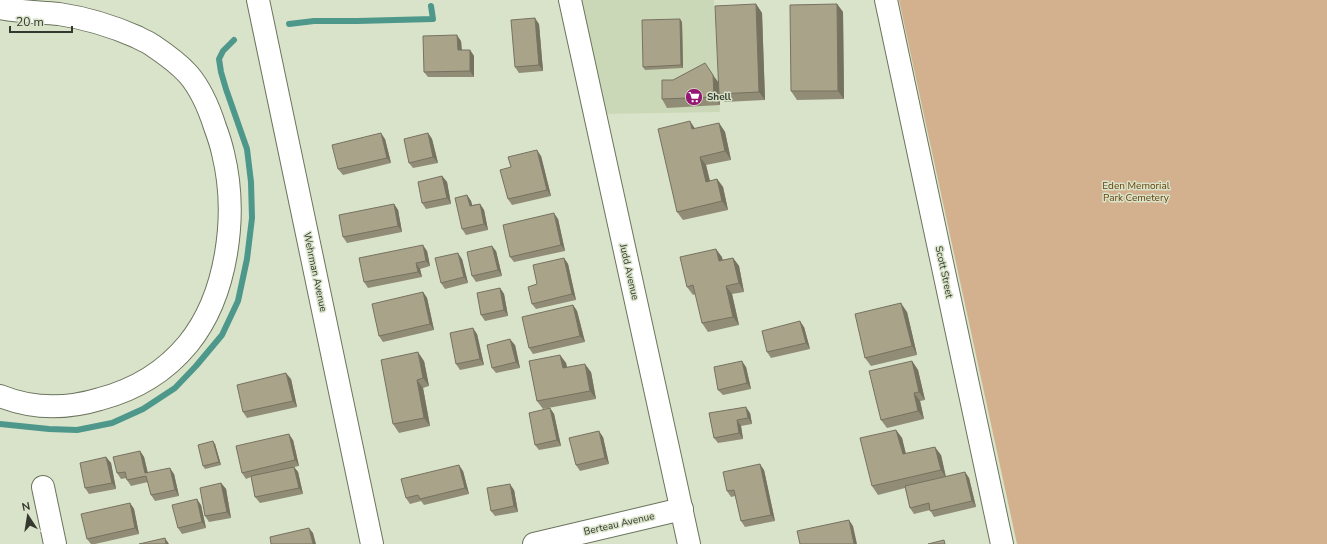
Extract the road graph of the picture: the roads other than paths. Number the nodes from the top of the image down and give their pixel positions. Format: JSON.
{"nodes":[{"id":1,"x":258,"y":0,"type":"edge"},
{"id":2,"x":570,"y":0,"type":"edge"},
{"id":3,"x":886,"y":0,"type":"edge"},
{"id":4,"x":0,"y":8,"type":"edge"},
{"id":5,"x":0,"y":396,"type":"edge"},
{"id":6,"x":43,"y":487,"type":"dead end"},
{"id":7,"x":682,"y":509,"type":"junction"},
{"id":8,"x":55,"y":544,"type":"edge"},
{"id":9,"x":372,"y":544,"type":"edge"},
{"id":10,"x":534,"y":544,"type":"edge"},
{"id":11,"x":689,"y":544,"type":"edge"},
{"id":12,"x":1002,"y":544,"type":"edge"}],
"edges":[{"from":1,"to":9,"type":"main road","name":"Wehrman Avenue"},
{"from":2,"to":7,"type":"main road","name":"Judd Avenue"},
{"from":3,"to":12,"type":"main road","name":"Scott Street"},
{"from":4,"to":5,"type":"main road"},
{"from":6,"to":8,"type":"main road"},
{"from":7,"to":10,"type":"main road","name":"Berteau Avenue"},
{"from":7,"to":11,"type":"main road","name":"Judd Avenue"}]}
